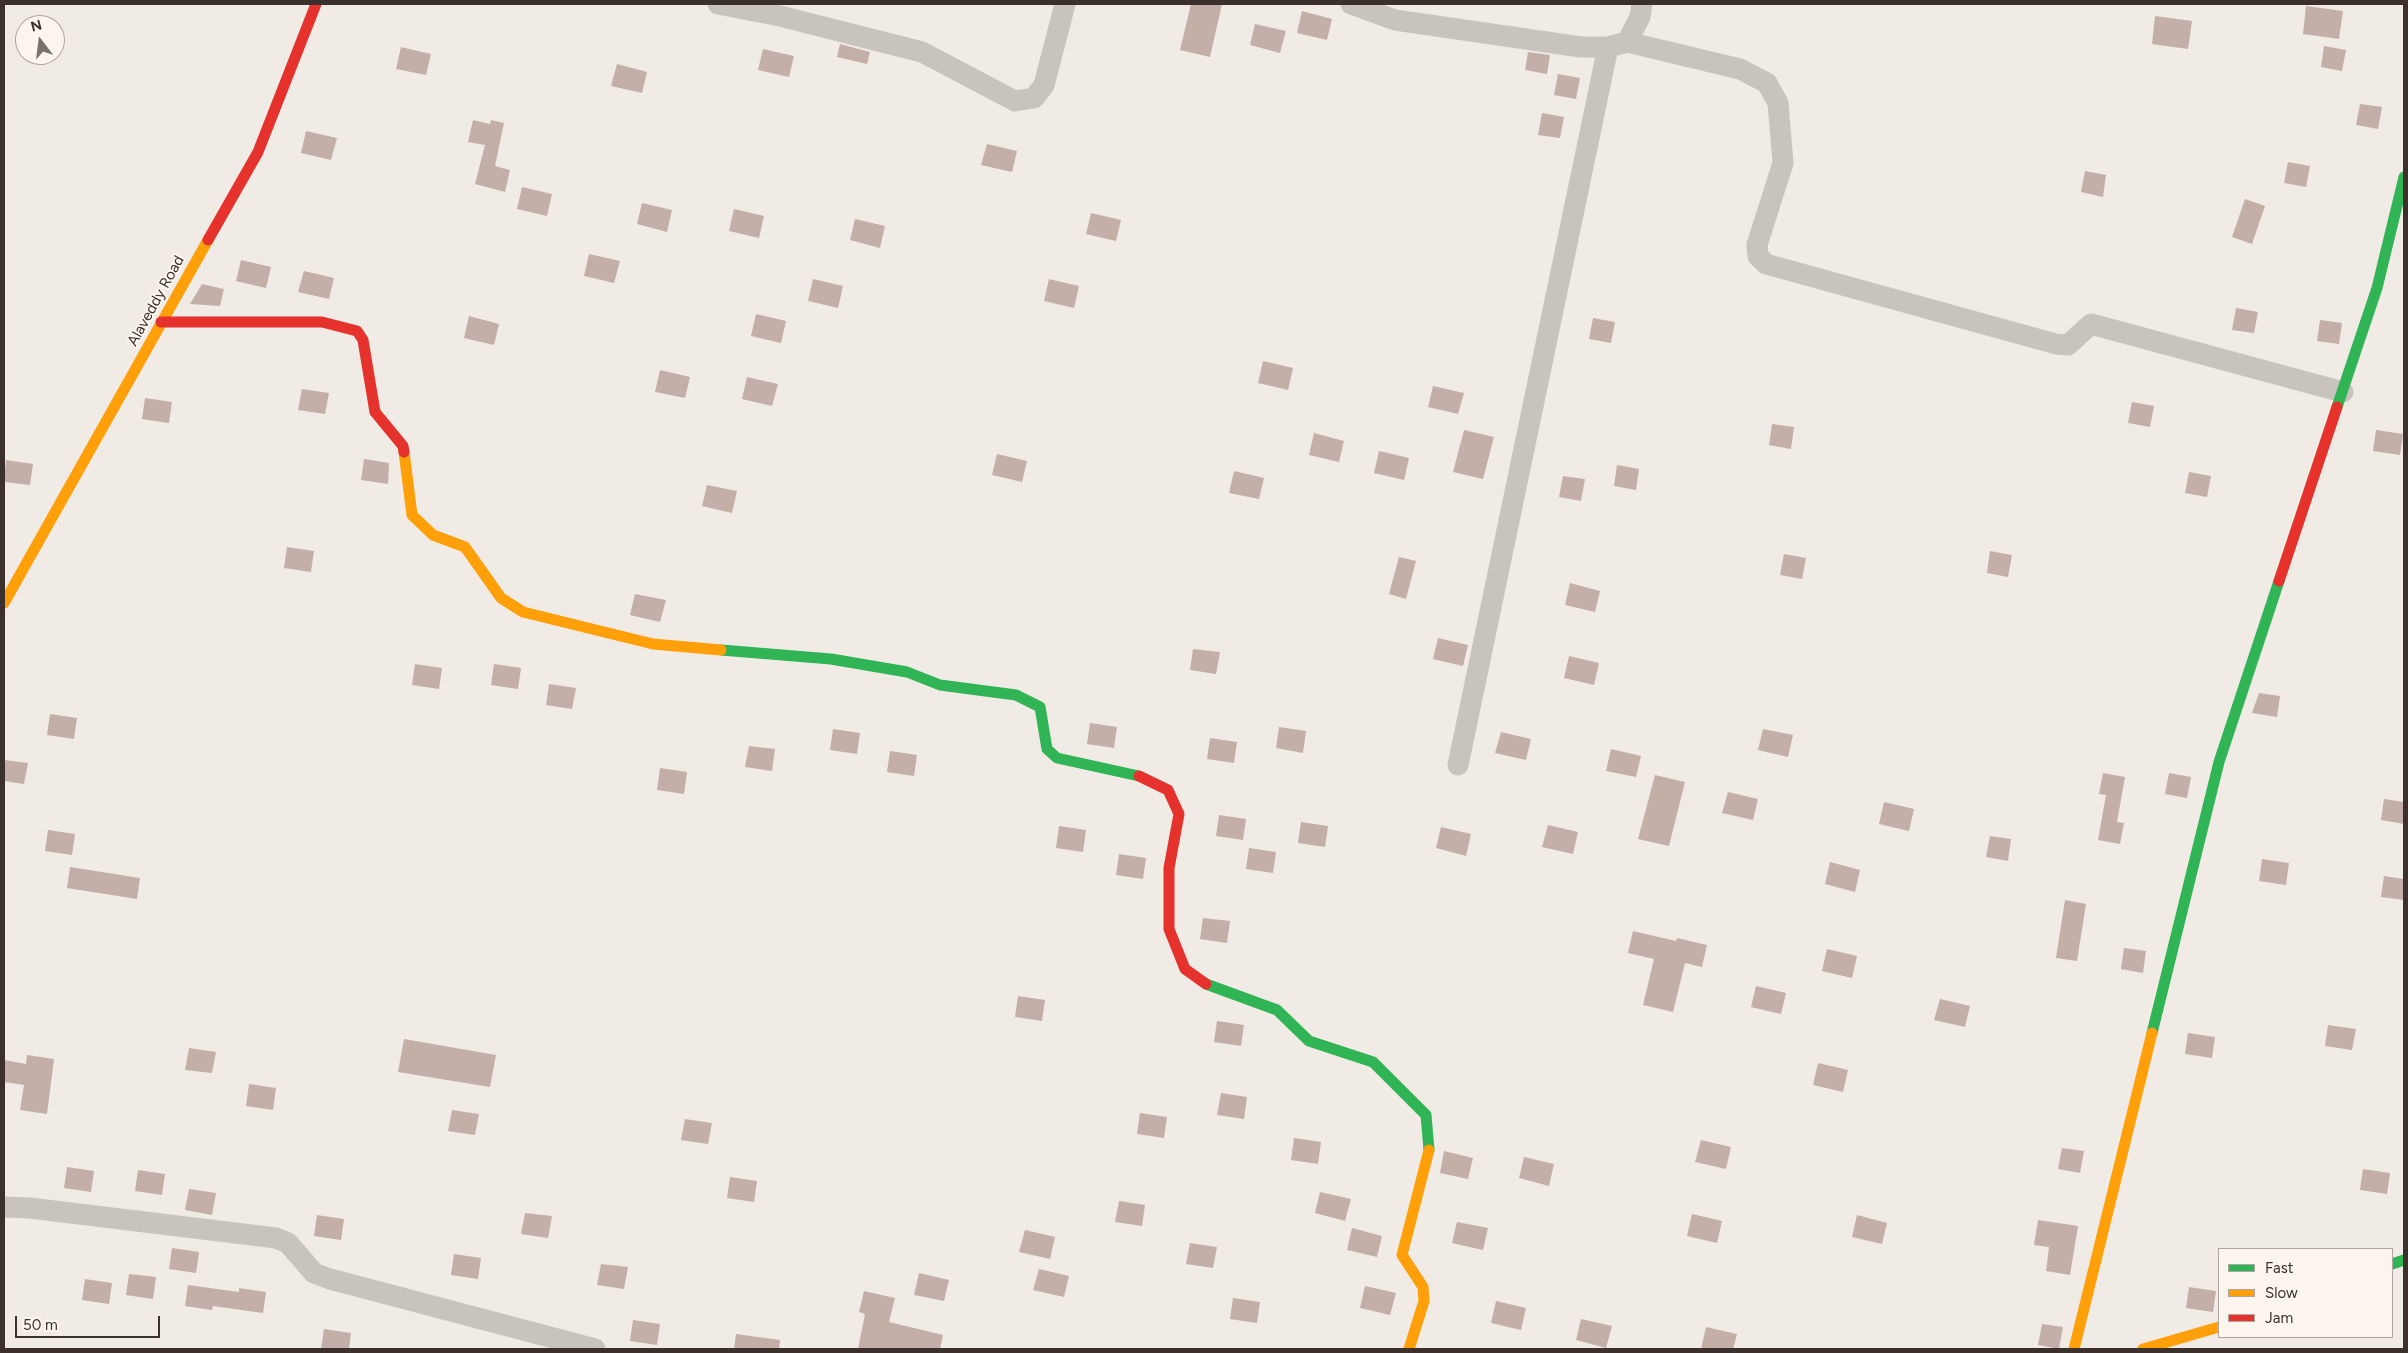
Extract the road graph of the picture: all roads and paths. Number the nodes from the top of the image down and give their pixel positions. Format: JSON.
{"nodes":[{"id":1,"x":316,"y":4,"type":"edge"},
{"id":2,"x":718,"y":4,"type":"edge"},
{"id":3,"x":1065,"y":4,"type":"edge"},
{"id":4,"x":1351,"y":4,"type":"edge"},
{"id":5,"x":1642,"y":4,"type":"edge"},
{"id":6,"x":1617,"y":44,"type":"junction"},
{"id":7,"x":2404,"y":177,"type":"edge"},
{"id":8,"x":161,"y":322,"type":"junction"},
{"id":9,"x":2343,"y":392,"type":"junction"},
{"id":10,"x":4,"y":603,"type":"edge"},
{"id":11,"x":1458,"y":765,"type":"dead end"},
{"id":12,"x":4,"y":1207,"type":"edge"},
{"id":13,"x":2218,"y":1326,"type":"edge"},
{"id":14,"x":595,"y":1349,"type":"edge"},
{"id":15,"x":1409,"y":1349,"type":"edge"},
{"id":16,"x":2074,"y":1349,"type":"edge"},
{"id":17,"x":2143,"y":1349,"type":"edge"}],
"edges":[{"from":1,"to":8,"type":"street","name":"Alaveddy Road"},
{"from":2,"to":3,"type":"street"},
{"from":4,"to":6,"type":"street"},
{"from":5,"to":6,"type":"street"},
{"from":6,"to":9,"type":"street"},
{"from":6,"to":11,"type":"street"},
{"from":7,"to":9,"type":"street"},
{"from":8,"to":10,"type":"street","name":"Alaveddy Road"},
{"from":8,"to":15,"type":"street"},
{"from":9,"to":16,"type":"street"},
{"from":12,"to":14,"type":"street"},
{"from":13,"to":17,"type":"street"}]}
